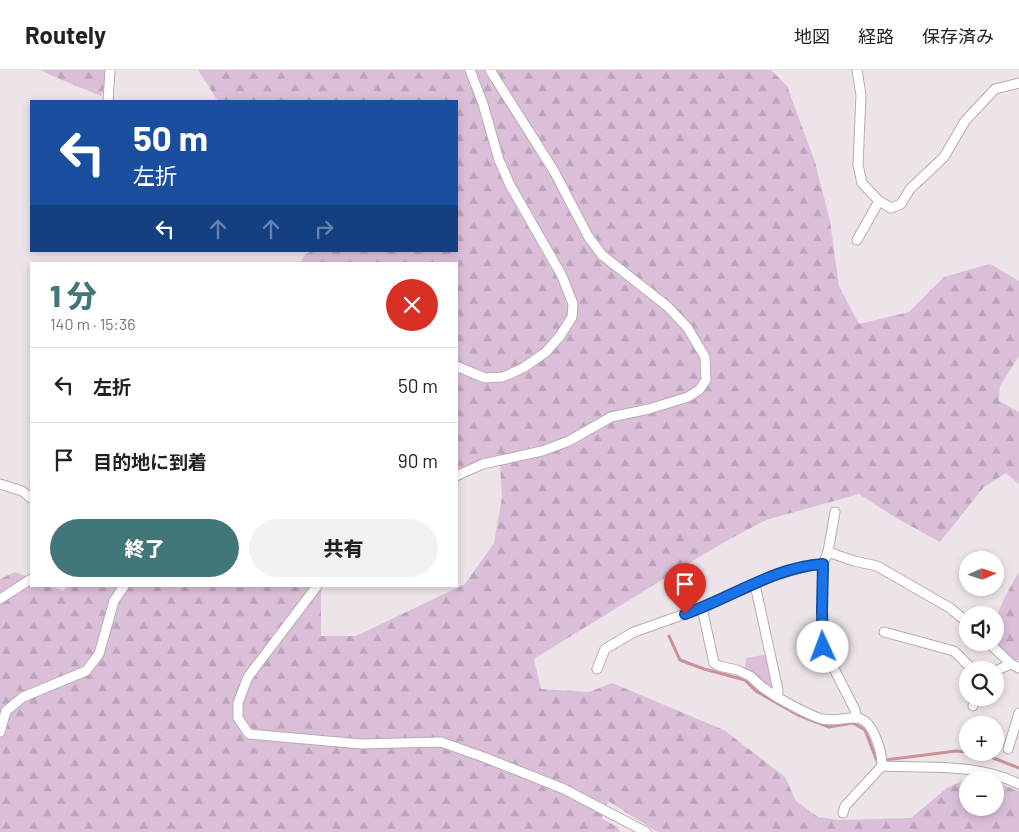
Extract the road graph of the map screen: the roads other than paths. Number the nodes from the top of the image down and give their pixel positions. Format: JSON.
{"nodes":[{"id":1,"x":110,"y":70,"type":"edge"},
{"id":2,"x":470,"y":70,"type":"edge"},
{"id":3,"x":490,"y":70,"type":"edge"},
{"id":4,"x":857,"y":70,"type":"edge"},
{"id":5,"x":1019,"y":83,"type":"edge"},
{"id":6,"x":108,"y":100,"type":"edge"},
{"id":7,"x":879,"y":201,"type":"junction"},
{"id":8,"x":858,"y":240,"type":"dead end"},
{"id":9,"x":458,"y":367,"type":"edge"},
{"id":10,"x":458,"y":475,"type":"edge"},
{"id":11,"x":0,"y":484,"type":"edge"},
{"id":12,"x":30,"y":497,"type":"edge"},
{"id":13,"x":835,"y":512,"type":"dead end"},
{"id":14,"x":828,"y":552,"type":"junction"},
{"id":15,"x":823,"y":564,"type":"junction"},
{"id":16,"x":30,"y":580,"type":"edge"},
{"id":17,"x":753,"y":584,"type":"junction"},
{"id":18,"x":123,"y":587,"type":"edge"},
{"id":19,"x":316,"y":587,"type":"edge"},
{"id":20,"x":0,"y":599,"type":"edge"},
{"id":21,"x":702,"y":608,"type":"junction"},
{"id":22,"x":959,"y":616,"type":"edge"},
{"id":23,"x":884,"y":632,"type":"dead end"},
{"id":24,"x":998,"y":651,"type":"edge"},
{"id":25,"x":964,"y":661,"type":"edge"},
{"id":26,"x":1015,"y":666,"type":"edge"},
{"id":27,"x":597,"y":669,"type":"dead end"},
{"id":28,"x":777,"y":696,"type":"junction"},
{"id":29,"x":1019,"y":713,"type":"edge"},
{"id":30,"x":856,"y":718,"type":"junction"},
{"id":31,"x":0,"y":732,"type":"edge"},
{"id":32,"x":1008,"y":749,"type":"dead end"},
{"id":33,"x":882,"y":766,"type":"junction"},
{"id":34,"x":1019,"y":784,"type":"edge"},
{"id":35,"x":843,"y":813,"type":"dead end"},
{"id":36,"x":625,"y":822,"type":"junction"},
{"id":37,"x":627,"y":832,"type":"edge"},
{"id":38,"x":646,"y":832,"type":"edge"}],
"edges":[{"from":1,"to":6,"type":"street"},
{"from":2,"to":9,"type":"street"},
{"from":3,"to":10,"type":"street"},
{"from":4,"to":7,"type":"street"},
{"from":5,"to":7,"type":"street"},
{"from":7,"to":8,"type":"street"},
{"from":11,"to":12,"type":"street"},
{"from":13,"to":14,"type":"street"},
{"from":14,"to":15,"type":"street"},
{"from":14,"to":22,"type":"street"},
{"from":15,"to":17,"type":"street"},
{"from":15,"to":30,"type":"street"},
{"from":16,"to":20,"type":"street"},
{"from":17,"to":21,"type":"street"},
{"from":17,"to":28,"type":"street"},
{"from":18,"to":31,"type":"street"},
{"from":19,"to":36,"type":"street"},
{"from":21,"to":27,"type":"street"},
{"from":21,"to":28,"type":"street"},
{"from":23,"to":25,"type":"street"},
{"from":24,"to":26,"type":"street"},
{"from":28,"to":30,"type":"street"},
{"from":29,"to":32,"type":"street"},
{"from":30,"to":33,"type":"street"},
{"from":33,"to":34,"type":"street"},
{"from":33,"to":35,"type":"street"},
{"from":36,"to":37,"type":"street"},
{"from":36,"to":38,"type":"street"}]}
